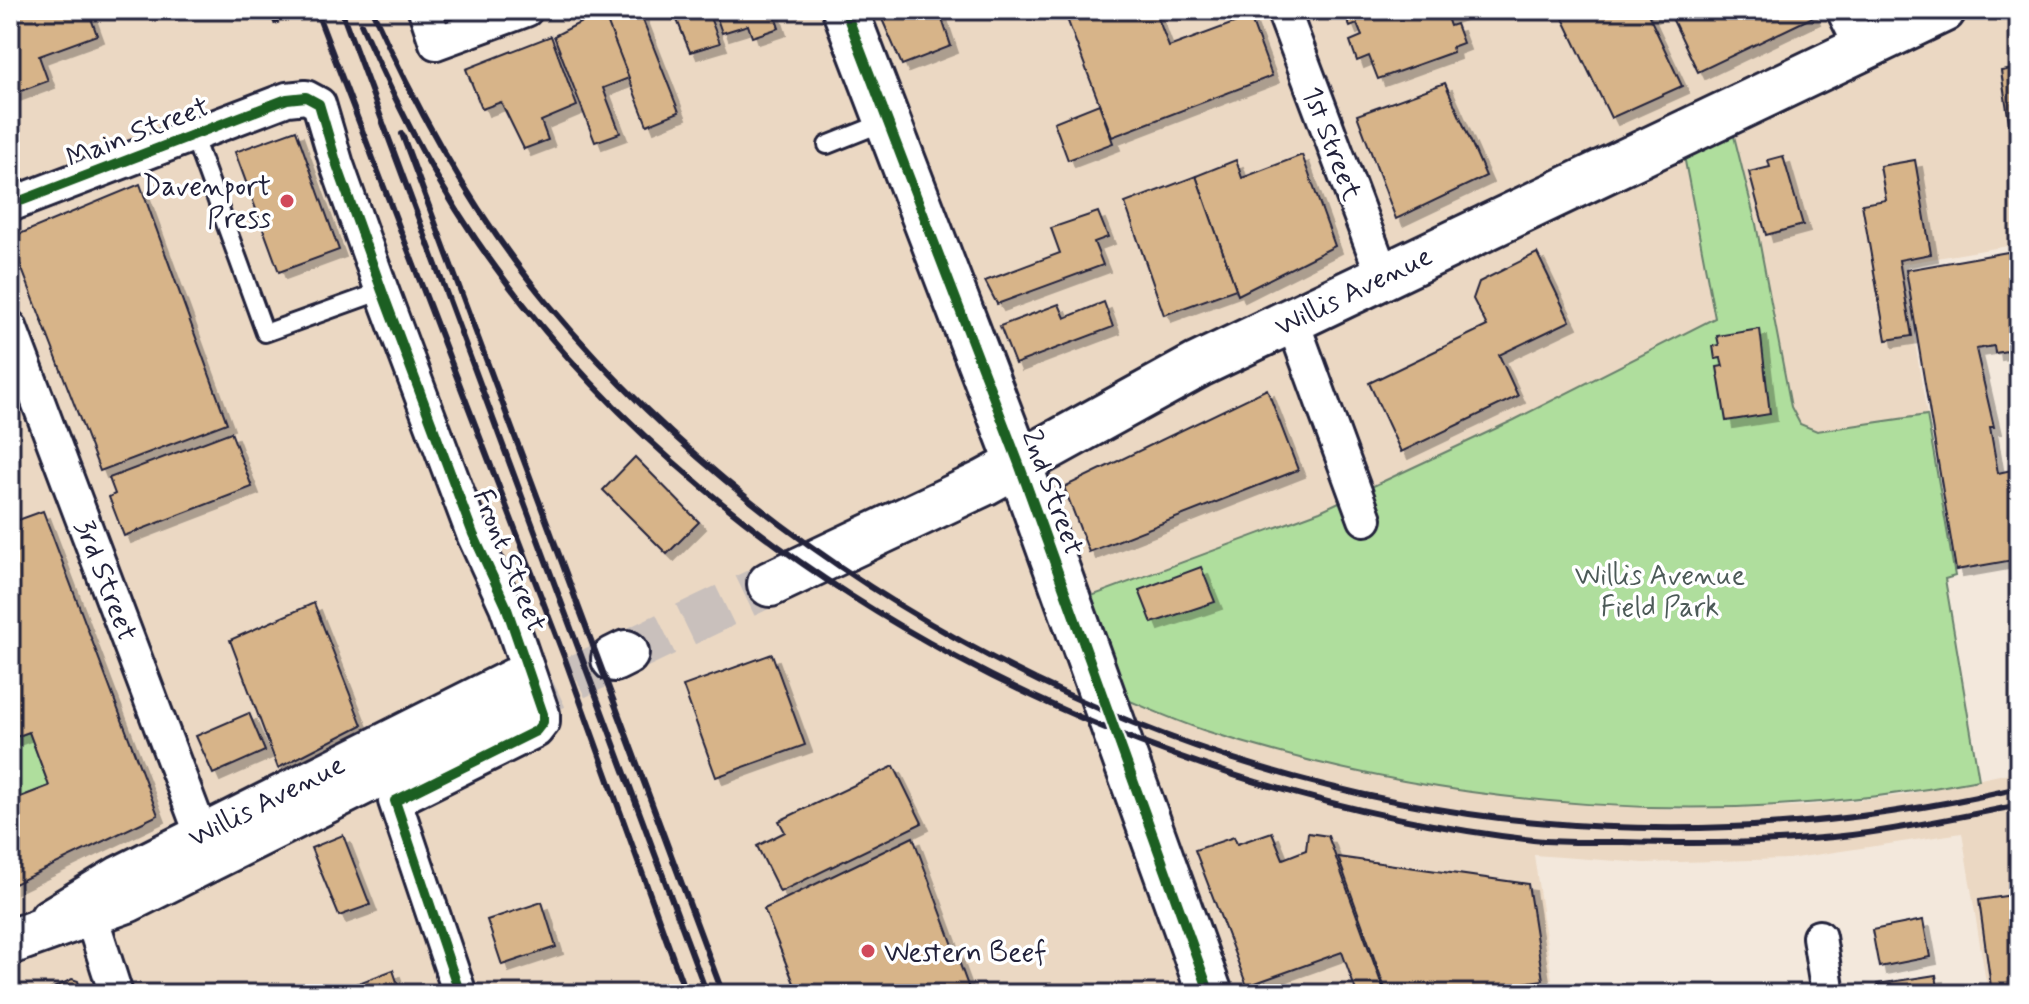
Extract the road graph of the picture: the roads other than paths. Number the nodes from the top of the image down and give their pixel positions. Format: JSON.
{"nodes":[{"id":1,"x":425,"y":10,"type":"edge"},
{"id":2,"x":526,"y":10,"type":"edge"},
{"id":3,"x":845,"y":10,"type":"edge"},
{"id":4,"x":1283,"y":10,"type":"edge"},
{"id":5,"x":1943,"y":10,"type":"edge"},
{"id":6,"x":1852,"y":29,"type":"edge"},
{"id":7,"x":281,"y":101,"type":"joint"},
{"id":8,"x":887,"y":121,"type":"junction"},
{"id":9,"x":193,"y":135,"type":"junction"},
{"id":10,"x":827,"y":145,"type":"dead end"},
{"id":11,"x":10,"y":205,"type":"edge"},
{"id":12,"x":1383,"y":276,"type":"junction"},
{"id":13,"x":382,"y":291,"type":"junction"},
{"id":14,"x":1292,"y":320,"type":"junction"},
{"id":15,"x":10,"y":327,"type":"edge"},
{"id":16,"x":1019,"y":464,"type":"junction"},
{"id":17,"x":1365,"y":519,"type":"dead end"},
{"id":18,"x":770,"y":584,"type":"tunnel mouth"},
{"id":19,"x":521,"y":687,"type":"junction"},
{"id":20,"x":201,"y":833,"type":"junction"},
{"id":21,"x":91,"y":916,"type":"junction"},
{"id":22,"x":1819,"y":937,"type":"dead end"},
{"id":23,"x":10,"y":942,"type":"edge"},
{"id":24,"x":116,"y":994,"type":"edge"},
{"id":25,"x":460,"y":994,"type":"edge"},
{"id":26,"x":1210,"y":994,"type":"edge"},
{"id":27,"x":1828,"y":994,"type":"edge"}],
"edges":[{"from":1,"to":2,"type":"street"},
{"from":3,"to":8,"type":"main road","name":"2nd Street"},
{"from":4,"to":12,"type":"street","name":"1st Street"},
{"from":5,"to":6,"type":"main road","name":"Willis Avenue"},
{"from":6,"to":12,"type":"main road","name":"Willis Avenue"},
{"from":7,"to":9,"type":"street","name":"Main Street"},
{"from":7,"to":13,"type":"street","name":"Front Street"},
{"from":8,"to":10,"type":"lane"},
{"from":8,"to":16,"type":"main road","name":"2nd Street"},
{"from":9,"to":11,"type":"street","name":"Main Street"},
{"from":9,"to":13,"type":"lane"},
{"from":12,"to":14,"type":"main road","name":"Willis Avenue"},
{"from":13,"to":19,"type":"street","name":"Front Street"},
{"from":14,"to":16,"type":"main road","name":"Willis Avenue"},
{"from":14,"to":17,"type":"street"},
{"from":15,"to":20,"type":"street","name":"3rd Street"},
{"from":16,"to":18,"type":"main road","name":"Willis Avenue"},
{"from":16,"to":26,"type":"main road","name":"2nd Street"},
{"from":19,"to":20,"type":"street","name":"Willis Avenue"},
{"from":19,"to":21,"type":"main road","name":"Willis Avenue"},
{"from":19,"to":25,"type":"street","name":"Front Street"},
{"from":20,"to":23,"type":"street","name":"Willis Avenue"},
{"from":21,"to":23,"type":"main road","name":"Willis Avenue"},
{"from":21,"to":24,"type":"street"},
{"from":22,"to":27,"type":"street"}]}
